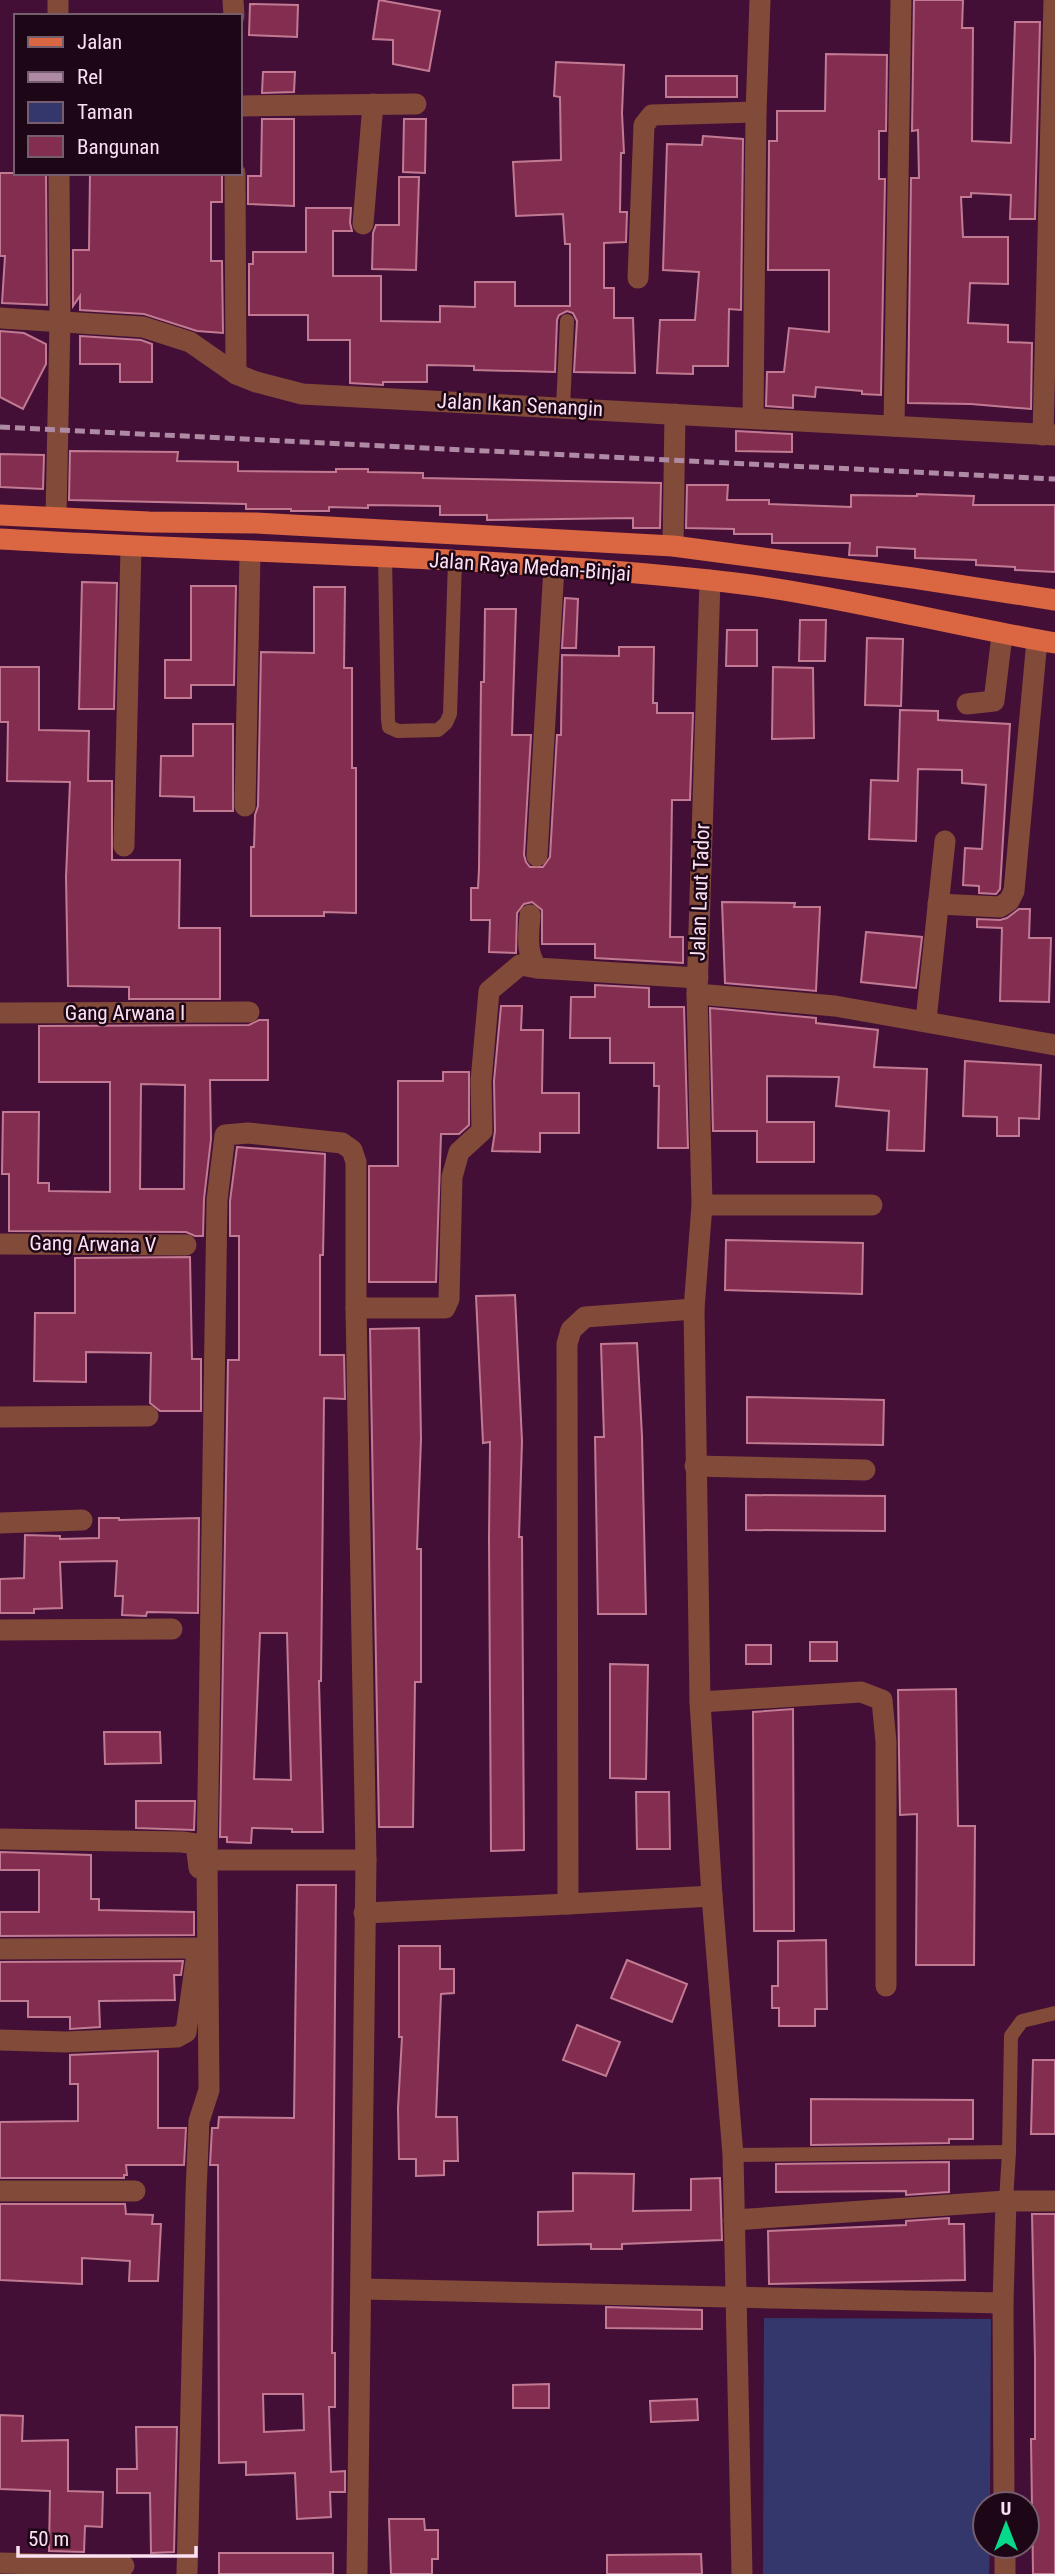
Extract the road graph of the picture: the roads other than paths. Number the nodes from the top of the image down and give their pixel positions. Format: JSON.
{"nodes":[{"id":1,"x":760,"y":0,"type":"edge"},
{"id":2,"x":901,"y":0,"type":"edge"},
{"id":3,"x":1054,"y":0,"type":"edge"},
{"id":4,"x":373,"y":104,"type":"junction"},
{"id":5,"x":416,"y":104,"type":"dead end"},
{"id":6,"x":242,"y":106,"type":"edge"},
{"id":7,"x":756,"y":112,"type":"junction"},
{"id":8,"x":59,"y":175,"type":"edge"},
{"id":9,"x":235,"y":175,"type":"edge"},
{"id":10,"x":363,"y":224,"type":"dead end"},
{"id":11,"x":638,"y":278,"type":"dead end"},
{"id":12,"x":0,"y":318,"type":"edge"},
{"id":13,"x":60,"y":320,"type":"junction"},
{"id":14,"x":568,"y":321,"type":"dead end"},
{"id":15,"x":236,"y":373,"type":"junction"},
{"id":16,"x":563,"y":408,"type":"junction"},
{"id":17,"x":675,"y":414,"type":"junction"},
{"id":18,"x":753,"y":417,"type":"junction"},
{"id":19,"x":894,"y":426,"type":"junction"},
{"id":20,"x":1049,"y":435,"type":"edge"},
{"id":21,"x":0,"y":514,"type":"edge"},
{"id":22,"x":56,"y":517,"type":"junction"},
{"id":23,"x":149,"y":522,"type":"junction"},
{"id":24,"x":0,"y":539,"type":"edge"},
{"id":25,"x":673,"y":546,"type":"junction"},
{"id":26,"x":140,"y":547,"type":"junction"},
{"id":27,"x":250,"y":552,"type":"junction"},
{"id":28,"x":385,"y":558,"type":"junction"},
{"id":29,"x":455,"y":561,"type":"junction"},
{"id":30,"x":554,"y":567,"type":"junction"},
{"id":31,"x":710,"y":580,"type":"junction"},
{"id":32,"x":1055,"y":600,"type":"edge"},
{"id":33,"x":1002,"y":635,"type":"junction"},
{"id":34,"x":1046,"y":642,"type":"edge"},
{"id":35,"x":967,"y":704,"type":"dead end"},
{"id":36,"x":245,"y":806,"type":"dead end"},
{"id":37,"x":945,"y":841,"type":"dead end"},
{"id":38,"x":124,"y":846,"type":"dead end"},
{"id":39,"x":537,"y":856,"type":"dead end"},
{"id":40,"x":938,"y":904,"type":"junction"},
{"id":41,"x":530,"y":915,"type":"dead end"},
{"id":42,"x":537,"y":968,"type":"junction"},
{"id":43,"x":698,"y":986,"type":"junction"},
{"id":44,"x":249,"y":1012,"type":"dead end"},
{"id":45,"x":0,"y":1013,"type":"edge"},
{"id":46,"x":926,"y":1020,"type":"junction"},
{"id":47,"x":1055,"y":1045,"type":"edge"},
{"id":48,"x":702,"y":1205,"type":"junction"},
{"id":49,"x":872,"y":1205,"type":"dead end"},
{"id":50,"x":0,"y":1244,"type":"edge"},
{"id":51,"x":186,"y":1245,"type":"dead end"},
{"id":52,"x":356,"y":1308,"type":"junction"},
{"id":53,"x":694,"y":1309,"type":"junction"},
{"id":54,"x":148,"y":1416,"type":"dead end"},
{"id":55,"x":0,"y":1417,"type":"edge"},
{"id":56,"x":695,"y":1466,"type":"junction"},
{"id":57,"x":865,"y":1470,"type":"dead end"},
{"id":58,"x":82,"y":1520,"type":"dead end"},
{"id":59,"x":0,"y":1523,"type":"edge"},
{"id":60,"x":172,"y":1629,"type":"dead end"},
{"id":61,"x":0,"y":1630,"type":"edge"},
{"id":62,"x":700,"y":1702,"type":"junction"},
{"id":63,"x":0,"y":1839,"type":"edge"},
{"id":64,"x":207,"y":1860,"type":"junction"},
{"id":65,"x":366,"y":1860,"type":"junction"},
{"id":66,"x":712,"y":1896,"type":"junction"},
{"id":67,"x":568,"y":1904,"type":"junction"},
{"id":68,"x":364,"y":1913,"type":"junction"},
{"id":69,"x":197,"y":1948,"type":"junction"},
{"id":70,"x":0,"y":1949,"type":"edge"},
{"id":71,"x":886,"y":1986,"type":"dead end"},
{"id":72,"x":1055,"y":2013,"type":"edge"},
{"id":73,"x":0,"y":2040,"type":"edge"},
{"id":74,"x":1009,"y":2152,"type":"junction"},
{"id":75,"x":733,"y":2155,"type":"junction"},
{"id":76,"x":0,"y":2191,"type":"edge"},
{"id":77,"x":135,"y":2191,"type":"dead end"},
{"id":78,"x":1006,"y":2201,"type":"junction"},
{"id":79,"x":1055,"y":2201,"type":"edge"},
{"id":80,"x":734,"y":2220,"type":"junction"},
{"id":81,"x":362,"y":2289,"type":"junction"},
{"id":82,"x":735,"y":2298,"type":"junction"},
{"id":83,"x":1003,"y":2302,"type":"junction"},
{"id":84,"x":1004,"y":2490,"type":"edge"},
{"id":85,"x":0,"y":2563,"type":"edge"},
{"id":86,"x":124,"y":2566,"type":"dead end"},
{"id":87,"x":187,"y":2574,"type":"edge"},
{"id":88,"x":357,"y":2574,"type":"edge"},
{"id":89,"x":742,"y":2574,"type":"edge"}],
"edges":[{"from":1,"to":7,"type":"street"},
{"from":2,"to":19,"type":"street"},
{"from":3,"to":20,"type":"street"},
{"from":4,"to":5,"type":"street"},
{"from":4,"to":6,"type":"street"},
{"from":4,"to":10,"type":"street"},
{"from":7,"to":11,"type":"street"},
{"from":7,"to":18,"type":"street"},
{"from":8,"to":13,"type":"street"},
{"from":9,"to":15,"type":"street"},
{"from":12,"to":13,"type":"street","name":"Jalan Ikan Senangin"},
{"from":13,"to":15,"type":"street","name":"Jalan Ikan Senangin"},
{"from":13,"to":22,"type":"street"},
{"from":14,"to":16,"type":"lane"},
{"from":15,"to":16,"type":"street","name":"Jalan Ikan Senangin"},
{"from":16,"to":17,"type":"street","name":"Jalan Ikan Senangin"},
{"from":17,"to":18,"type":"street","name":"Jalan Ikan Senangin"},
{"from":17,"to":25,"type":"street"},
{"from":18,"to":19,"type":"street","name":"Jalan Ikan Senangin"},
{"from":19,"to":20,"type":"street","name":"Jalan Ikan Senangin"},
{"from":21,"to":22,"type":"main road","name":"Jalan Raya Medan-Binjai"},
{"from":22,"to":23,"type":"main road","name":"Jalan Raya Medan-Binjai"},
{"from":23,"to":25,"type":"main road","name":"Jalan Raya Medan-Binjai"},
{"from":23,"to":26,"type":"main road"},
{"from":24,"to":26,"type":"main road","name":"Jalan Raya Medan-Binjai"},
{"from":25,"to":32,"type":"main road","name":"Jalan Raya Medan-Binjai"},
{"from":26,"to":27,"type":"main road","name":"Jalan Raya Medan-Binjai"},
{"from":26,"to":38,"type":"street"},
{"from":27,"to":28,"type":"main road","name":"Jalan Raya Medan-Binjai"},
{"from":27,"to":36,"type":"street"},
{"from":28,"to":29,"type":"main road","name":"Jalan Raya Medan-Binjai"},
{"from":28,"to":29,"type":"lane"},
{"from":29,"to":30,"type":"main road","name":"Jalan Raya Medan-Binjai"},
{"from":30,"to":31,"type":"main road","name":"Jalan Raya Medan-Binjai"},
{"from":30,"to":39,"type":"street"},
{"from":31,"to":33,"type":"main road","name":"Jalan Raya Medan-Binjai"},
{"from":31,"to":43,"type":"street","name":"Jalan Laut Tador"},
{"from":33,"to":34,"type":"main road","name":"Jalan Raya Medan-Binjai"},
{"from":33,"to":35,"type":"street"},
{"from":34,"to":40,"type":"street"},
{"from":37,"to":40,"type":"street"},
{"from":40,"to":46,"type":"street"},
{"from":41,"to":42,"type":"street"},
{"from":42,"to":43,"type":"street"},
{"from":42,"to":52,"type":"street"},
{"from":43,"to":46,"type":"street"},
{"from":43,"to":48,"type":"street","name":"Jalan Laut Tador"},
{"from":44,"to":45,"type":"street","name":"Gang Arwana I"},
{"from":46,"to":47,"type":"street"},
{"from":48,"to":49,"type":"street"},
{"from":48,"to":53,"type":"street","name":"Jalan Laut Tador"},
{"from":50,"to":51,"type":"street","name":"Gang Arwana V"},
{"from":52,"to":64,"type":"street"},
{"from":52,"to":65,"type":"street"},
{"from":53,"to":56,"type":"street","name":"Jalan Laut Tador"},
{"from":53,"to":67,"type":"street"},
{"from":54,"to":55,"type":"street"},
{"from":56,"to":57,"type":"street"},
{"from":56,"to":62,"type":"street","name":"Jalan Laut Tador"},
{"from":58,"to":59,"type":"street"},
{"from":60,"to":61,"type":"street"},
{"from":62,"to":66,"type":"street","name":"Jalan Laut Tador"},
{"from":62,"to":71,"type":"street"},
{"from":63,"to":69,"type":"street"},
{"from":64,"to":65,"type":"street"},
{"from":64,"to":87,"type":"street"},
{"from":65,"to":68,"type":"street"},
{"from":66,"to":67,"type":"street"},
{"from":66,"to":75,"type":"street","name":"Jalan Laut Tador"},
{"from":67,"to":68,"type":"street"},
{"from":68,"to":81,"type":"street"},
{"from":69,"to":70,"type":"street"},
{"from":69,"to":73,"type":"street"},
{"from":72,"to":74,"type":"lane"},
{"from":74,"to":75,"type":"lane"},
{"from":74,"to":78,"type":"lane"},
{"from":75,"to":80,"type":"street","name":"Jalan Laut Tador"},
{"from":76,"to":77,"type":"street"},
{"from":78,"to":79,"type":"street"},
{"from":78,"to":80,"type":"street"},
{"from":78,"to":83,"type":"street"},
{"from":80,"to":82,"type":"street","name":"Jalan Laut Tador"},
{"from":81,"to":82,"type":"street"},
{"from":81,"to":88,"type":"street"},
{"from":82,"to":83,"type":"street"},
{"from":82,"to":89,"type":"street","name":"Jalan Laut Tador"},
{"from":83,"to":84,"type":"street"},
{"from":85,"to":86,"type":"street"}]}
